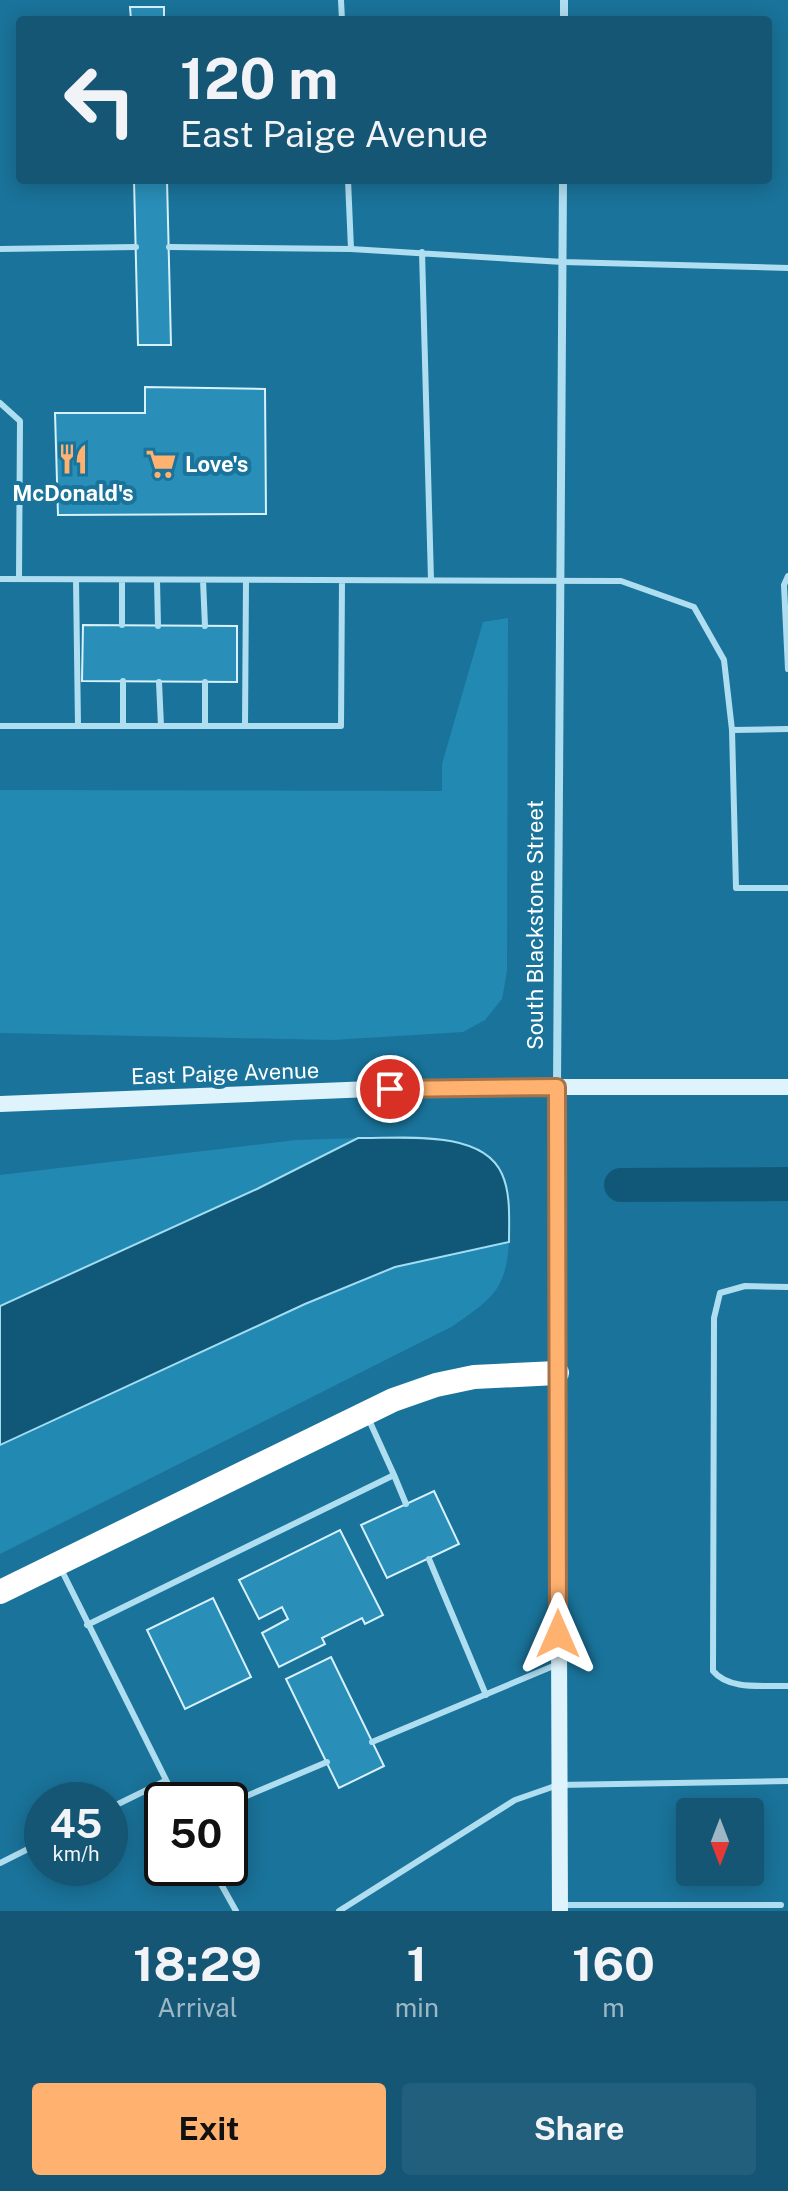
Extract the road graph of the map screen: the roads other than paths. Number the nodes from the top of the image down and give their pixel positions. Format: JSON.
{"nodes":[{"id":1,"x":348,"y":184,"type":"edge"},
{"id":2,"x":563,"y":184,"type":"edge"},
{"id":3,"x":136,"y":247,"type":"dead end"},
{"id":4,"x":169,"y":247,"type":"dead end"},
{"id":5,"x":0,"y":249,"type":"edge"},
{"id":6,"x":351,"y":249,"type":"junction"},
{"id":7,"x":422,"y":252,"type":"junction"},
{"id":8,"x":563,"y":262,"type":"junction"},
{"id":9,"x":788,"y":268,"type":"edge"},
{"id":10,"x":0,"y":403,"type":"edge"},
{"id":11,"x":788,"y":576,"type":"edge"},
{"id":12,"x":0,"y":579,"type":"edge"},
{"id":13,"x":19,"y":579,"type":"junction"},
{"id":14,"x":76,"y":580,"type":"junction"},
{"id":15,"x":122,"y":580,"type":"junction"},
{"id":16,"x":157,"y":580,"type":"junction"},
{"id":17,"x":203,"y":580,"type":"junction"},
{"id":18,"x":246,"y":580,"type":"junction"},
{"id":19,"x":431,"y":580,"type":"junction"},
{"id":20,"x":342,"y":581,"type":"junction"},
{"id":21,"x":560,"y":581,"type":"junction"},
{"id":22,"x":122,"y":625,"type":"dead end"},
{"id":23,"x":158,"y":626,"type":"dead end"},
{"id":24,"x":205,"y":626,"type":"dead end"},
{"id":25,"x":788,"y":669,"type":"edge"},
{"id":26,"x":123,"y":681,"type":"dead end"},
{"id":27,"x":159,"y":682,"type":"dead end"},
{"id":28,"x":205,"y":682,"type":"dead end"},
{"id":29,"x":0,"y":726,"type":"edge"},
{"id":30,"x":78,"y":726,"type":"junction"},
{"id":31,"x":123,"y":726,"type":"junction"},
{"id":32,"x":161,"y":726,"type":"junction"},
{"id":33,"x":205,"y":726,"type":"junction"},
{"id":34,"x":245,"y":726,"type":"junction"},
{"id":35,"x":788,"y":729,"type":"edge"},
{"id":36,"x":732,"y":730,"type":"junction"},
{"id":37,"x":788,"y":888,"type":"edge"},
{"id":38,"x":557,"y":1087,"type":"junction"},
{"id":39,"x":788,"y":1087,"type":"edge"},
{"id":40,"x":0,"y":1104,"type":"edge"},
{"id":41,"x":788,"y":1287,"type":"edge"},
{"id":42,"x":557,"y":1373,"type":"junction"},
{"id":43,"x":366,"y":1413,"type":"junction"},
{"id":44,"x":394,"y":1475,"type":"junction"},
{"id":45,"x":406,"y":1504,"type":"dead end"},
{"id":46,"x":429,"y":1559,"type":"dead end"},
{"id":47,"x":58,"y":1564,"type":"junction"},
{"id":48,"x":0,"y":1592,"type":"edge"},
{"id":49,"x":87,"y":1625,"type":"junction"},
{"id":50,"x":558,"y":1664,"type":"junction"},
{"id":51,"x":788,"y":1686,"type":"edge"},
{"id":52,"x":486,"y":1695,"type":"junction"},
{"id":53,"x":372,"y":1742,"type":"dead end"},
{"id":54,"x":327,"y":1762,"type":"dead end"},
{"id":55,"x":165,"y":1781,"type":"joint"},
{"id":56,"x":788,"y":1781,"type":"edge"},
{"id":57,"x":558,"y":1785,"type":"junction"},
{"id":58,"x":248,"y":1795,"type":"edge"},
{"id":59,"x":128,"y":1799,"type":"edge"},
{"id":60,"x":24,"y":1851,"type":"edge"},
{"id":61,"x":0,"y":1863,"type":"edge"},
{"id":62,"x":222,"y":1886,"type":"edge"},
{"id":63,"x":781,"y":1905,"type":"dead end"},
{"id":64,"x":560,"y":1908,"type":"edge"},
{"id":65,"x":236,"y":1911,"type":"edge"},
{"id":66,"x":339,"y":1911,"type":"edge"}],
"edges":[{"from":1,"to":6,"type":"lane"},
{"from":2,"to":8,"type":"street","name":"South Blackstone Street"},
{"from":3,"to":5,"type":"lane"},
{"from":4,"to":6,"type":"lane"},
{"from":6,"to":7,"type":"lane"},
{"from":7,"to":8,"type":"lane"},
{"from":7,"to":19,"type":"lane"},
{"from":8,"to":9,"type":"lane"},
{"from":8,"to":21,"type":"street","name":"South Blackstone Street"},
{"from":10,"to":13,"type":"lane"},
{"from":11,"to":25,"type":"lane"},
{"from":12,"to":13,"type":"lane"},
{"from":13,"to":14,"type":"lane"},
{"from":14,"to":15,"type":"lane"},
{"from":14,"to":30,"type":"lane"},
{"from":15,"to":16,"type":"lane"},
{"from":15,"to":22,"type":"lane"},
{"from":16,"to":17,"type":"lane"},
{"from":16,"to":23,"type":"lane"},
{"from":17,"to":18,"type":"lane"},
{"from":17,"to":24,"type":"lane"},
{"from":18,"to":20,"type":"lane"},
{"from":18,"to":34,"type":"lane"},
{"from":19,"to":20,"type":"lane"},
{"from":19,"to":21,"type":"lane"},
{"from":20,"to":34,"type":"lane"},
{"from":21,"to":36,"type":"lane"},
{"from":21,"to":38,"type":"street","name":"South Blackstone Street"},
{"from":26,"to":31,"type":"lane"},
{"from":27,"to":32,"type":"lane"},
{"from":28,"to":33,"type":"lane"},
{"from":29,"to":30,"type":"lane"},
{"from":30,"to":31,"type":"lane"},
{"from":31,"to":32,"type":"lane"},
{"from":32,"to":33,"type":"lane"},
{"from":33,"to":34,"type":"lane"},
{"from":35,"to":36,"type":"lane"},
{"from":36,"to":37,"type":"lane"},
{"from":38,"to":39,"type":"main road","name":"East Paige Avenue"},
{"from":38,"to":40,"type":"main road","name":"East Paige Avenue"},
{"from":38,"to":42,"type":"main road","name":"South Blackstone Street"},
{"from":41,"to":51,"type":"lane"},
{"from":42,"to":43,"type":"highway"},
{"from":42,"to":50,"type":"main road","name":"South Blackstone Street"},
{"from":43,"to":44,"type":"lane"},
{"from":43,"to":47,"type":"highway"},
{"from":44,"to":45,"type":"lane"},
{"from":44,"to":49,"type":"lane"},
{"from":46,"to":52,"type":"lane"},
{"from":47,"to":48,"type":"highway"},
{"from":47,"to":49,"type":"lane"},
{"from":49,"to":55,"type":"lane"},
{"from":50,"to":52,"type":"lane"},
{"from":50,"to":57,"type":"main road","name":"South Blackstone Street"},
{"from":52,"to":53,"type":"lane"},
{"from":54,"to":58,"type":"lane"},
{"from":55,"to":59,"type":"lane"},
{"from":56,"to":57,"type":"lane"},
{"from":57,"to":64,"type":"main road","name":"South Blackstone Street"},
{"from":57,"to":66,"type":"lane"},
{"from":60,"to":61,"type":"lane"},
{"from":62,"to":65,"type":"lane"},
{"from":63,"to":64,"type":"lane"}]}
